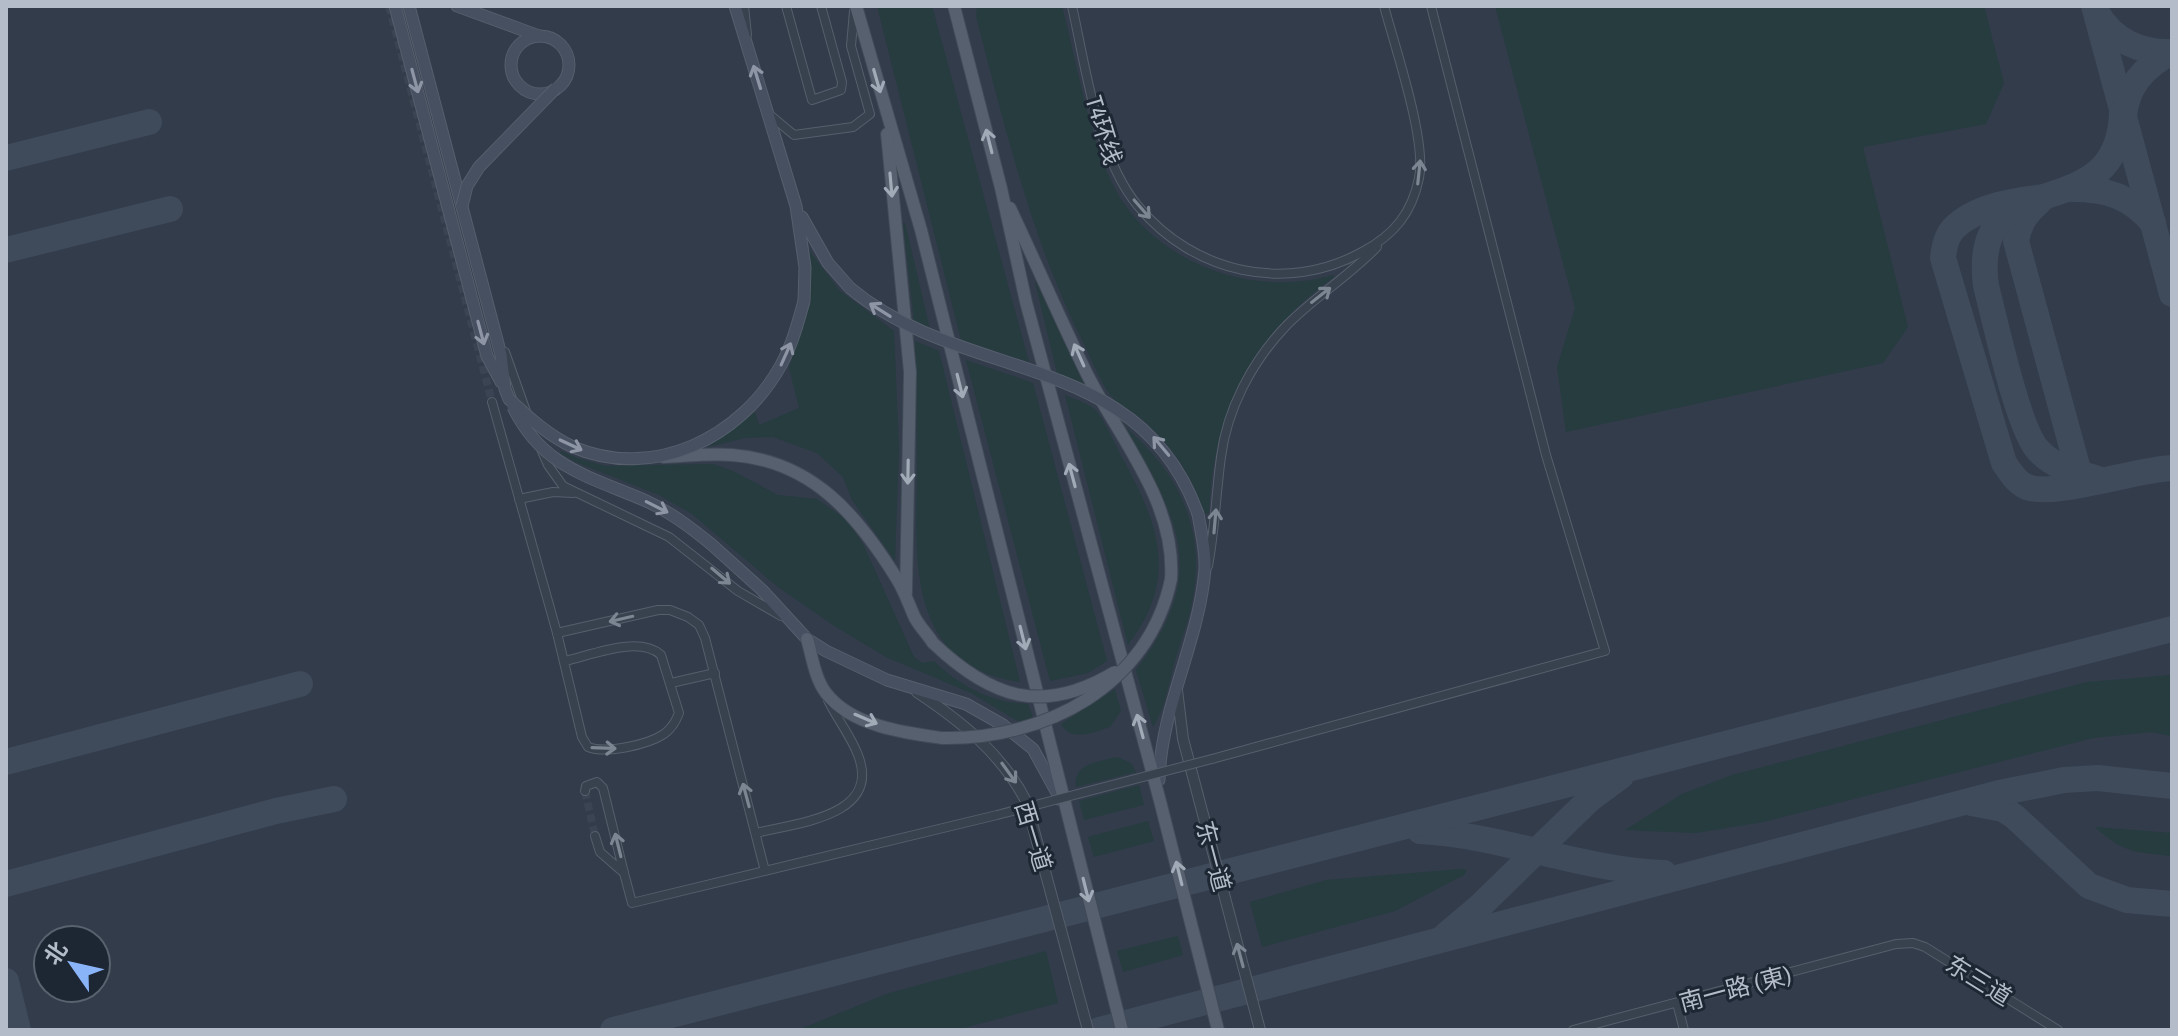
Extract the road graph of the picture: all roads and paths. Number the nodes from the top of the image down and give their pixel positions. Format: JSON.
{"nodes":[{"id":1,"x":395,"y":6,"type":"edge"},
{"id":2,"x":409,"y":6,"type":"edge"},
{"id":3,"x":457,"y":6,"type":"edge"},
{"id":4,"x":735,"y":6,"type":"edge"},
{"id":5,"x":744,"y":6,"type":"edge"},
{"id":6,"x":786,"y":6,"type":"edge"},
{"id":7,"x":821,"y":6,"type":"edge"},
{"id":8,"x":855,"y":6,"type":"edge"},
{"id":9,"x":954,"y":6,"type":"edge"},
{"id":10,"x":961,"y":6,"type":"edge"},
{"id":11,"x":1072,"y":6,"type":"edge"},
{"id":12,"x":1384,"y":6,"type":"edge"},
{"id":13,"x":1431,"y":6,"type":"edge"},
{"id":14,"x":958,"y":22,"type":"junction"},
{"id":15,"x":540,"y":36,"type":"junction"},
{"id":16,"x":749,"y":52,"type":"junction"},
{"id":17,"x":556,"y":88,"type":"junction"},
{"id":18,"x":884,"y":107,"type":"junction"},
{"id":19,"x":768,"y":112,"type":"junction"},
{"id":20,"x":1001,"y":188,"type":"junction"},
{"id":21,"x":462,"y":206,"type":"junction"},
{"id":22,"x":796,"y":206,"type":"junction"},
{"id":23,"x":1384,"y":240,"type":"junction"},
{"id":24,"x":507,"y":394,"type":"junction"},
{"id":25,"x":492,"y":402,"type":"tunnel mouth"},
{"id":26,"x":657,"y":457,"type":"junction"},
{"id":27,"x":582,"y":495,"type":"junction"},
{"id":28,"x":519,"y":499,"type":"junction"},
{"id":29,"x":906,"y":593,"type":"junction"},
{"id":30,"x":1201,"y":598,"type":"junction"},
{"id":31,"x":785,"y":618,"type":"junction"},
{"id":32,"x":557,"y":633,"type":"junction"},
{"id":33,"x":807,"y":639,"type":"junction"},
{"id":34,"x":565,"y":661,"type":"junction"},
{"id":35,"x":1131,"y":662,"type":"junction"},
{"id":36,"x":715,"y":673,"type":"junction"},
{"id":37,"x":1177,"y":681,"type":"junction"},
{"id":38,"x":671,"y":683,"type":"junction"},
{"id":39,"x":909,"y":686,"type":"junction"},
{"id":40,"x":824,"y":692,"type":"junction"},
{"id":41,"x":585,"y":791,"type":"dead end"},
{"id":42,"x":1160,"y":801,"type":"junction"},
{"id":43,"x":1066,"y":811,"type":"junction"},
{"id":44,"x":756,"y":833,"type":"junction"},
{"id":45,"x":595,"y":836,"type":"tunnel mouth"},
{"id":46,"x":765,"y":871,"type":"junction"},
{"id":47,"x":624,"y":873,"type":"junction"},
{"id":48,"x":1896,"y":944,"type":"joint"},
{"id":49,"x":1677,"y":1003,"type":"junction"},
{"id":50,"x":1088,"y":1030,"type":"edge"},
{"id":51,"x":1122,"y":1030,"type":"edge"},
{"id":52,"x":1218,"y":1030,"type":"edge"},
{"id":53,"x":1260,"y":1030,"type":"edge"},
{"id":54,"x":1573,"y":1030,"type":"edge"},
{"id":55,"x":1684,"y":1030,"type":"edge"},
{"id":56,"x":2058,"y":1030,"type":"edge"}],
"edges":[{"from":1,"to":24,"type":"main road","one_way":true},
{"from":2,"to":21,"type":"main road"},
{"from":2,"to":27,"type":"street"},
{"from":3,"to":15,"type":"main road"},
{"from":4,"to":16,"type":"main road"},
{"from":5,"to":16,"type":"street"},
{"from":6,"to":7,"type":"street"},
{"from":8,"to":18,"type":"main road","one_way":true},
{"from":8,"to":19,"type":"street"},
{"from":9,"to":14,"type":"main road"},
{"from":10,"to":14,"type":"main road"},
{"from":11,"to":23,"type":"street","name":"T4环线","one_way":true},
{"from":23,"to":12,"type":"street","name":"T4环线","one_way":true},
{"from":13,"to":46,"type":"street","bridge":true},
{"from":20,"to":14,"type":"main road","one_way":true},
{"from":15,"to":17,"type":"main road"},
{"from":15,"to":17,"type":"main road"},
{"from":19,"to":16,"type":"main road","one_way":true},
{"from":17,"to":21,"type":"main road","bridge":true},
{"from":18,"to":29,"type":"main road","one_way":true},
{"from":18,"to":43,"type":"main road","one_way":true},
{"from":19,"to":22,"type":"main road"},
{"from":35,"to":20,"type":"main road","one_way":true,"bridge":true},
{"from":42,"to":20,"type":"main road","one_way":true},
{"from":21,"to":24,"type":"main road"},
{"from":26,"to":22,"type":"main road","one_way":true,"bridge":true},
{"from":30,"to":22,"type":"main road","one_way":true,"bridge":true},
{"from":30,"to":23,"type":"street","one_way":true},
{"from":24,"to":26,"type":"main road","one_way":true,"bridge":true},
{"from":24,"to":31,"type":"main road","one_way":true,"bridge":true},
{"from":25,"to":28,"type":"street"},
{"from":26,"to":29,"type":"main road","bridge":true},
{"from":27,"to":28,"type":"street"},
{"from":27,"to":31,"type":"street","one_way":true},
{"from":28,"to":32,"type":"street"},
{"from":29,"to":35,"type":"main road","bridge":true},
{"from":30,"to":37,"type":"main road"},
{"from":31,"to":33,"type":"main road"},
{"from":32,"to":34,"type":"street"},
{"from":36,"to":32,"type":"street","one_way":true},
{"from":33,"to":39,"type":"main road"},
{"from":33,"to":40,"type":"main road"},
{"from":34,"to":38,"type":"street"},
{"from":34,"to":38,"type":"street","one_way":true},
{"from":40,"to":35,"type":"main road","one_way":true,"bridge":true},
{"from":36,"to":38,"type":"street"},
{"from":44,"to":36,"type":"street","one_way":true},
{"from":37,"to":42,"type":"main road"},
{"from":53,"to":37,"type":"street","name":"东一道","one_way":true},
{"from":39,"to":43,"type":"main road"},
{"from":39,"to":50,"type":"street","name":"西一道","one_way":true},
{"from":40,"to":44,"type":"street"},
{"from":47,"to":41,"type":"street","one_way":true},
{"from":52,"to":42,"type":"main road","one_way":true},
{"from":43,"to":51,"type":"main road","one_way":true},
{"from":44,"to":46,"type":"street"},
{"from":45,"to":47,"type":"street"},
{"from":46,"to":47,"type":"street"},
{"from":48,"to":49,"type":"street","name":"南一路 (東)"},
{"from":48,"to":56,"type":"street","name":"东三道"},
{"from":49,"to":54,"type":"street","name":"南一路 (東)"},
{"from":49,"to":55,"type":"street"}]}
